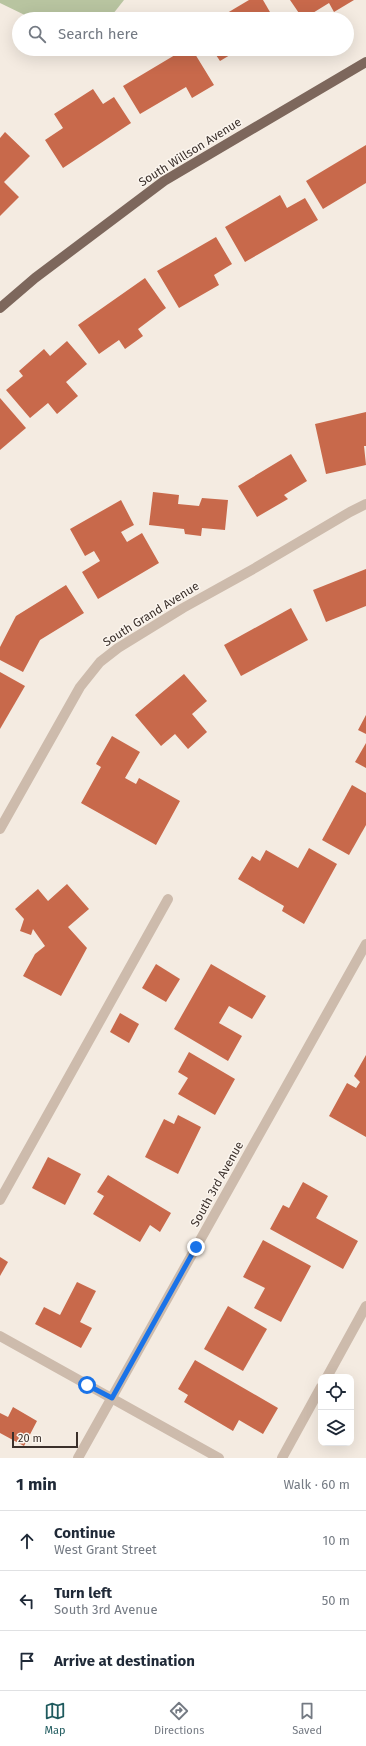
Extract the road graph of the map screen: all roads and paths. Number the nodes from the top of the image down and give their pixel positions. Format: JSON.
{"nodes":[{"id":1,"x":366,"y":62,"type":"edge"},
{"id":2,"x":0,"y":308,"type":"edge"},
{"id":3,"x":366,"y":504,"type":"edge"},
{"id":4,"x":4,"y":814,"type":"edge"},
{"id":5,"x":0,"y":829,"type":"edge"},
{"id":6,"x":168,"y":899,"type":"dead end"},
{"id":7,"x":366,"y":944,"type":"edge"},
{"id":8,"x":0,"y":1200,"type":"edge"},
{"id":9,"x":366,"y":1306,"type":"edge"},
{"id":10,"x":0,"y":1336,"type":"edge"},
{"id":11,"x":328,"y":1374,"type":"edge"},
{"id":12,"x":318,"y":1392,"type":"edge"},
{"id":13,"x":112,"y":1398,"type":"junction"},
{"id":14,"x":78,"y":1458,"type":"edge"},
{"id":15,"x":219,"y":1458,"type":"edge"},
{"id":16,"x":282,"y":1458,"type":"edge"}],
"edges":[{"from":1,"to":2,"type":"main road","name":"South Willson Avenue"},
{"from":3,"to":4,"type":"street","name":"South Grand Avenue"},
{"from":4,"to":5,"type":"street","name":"South Grand Avenue"},
{"from":6,"to":8,"type":"street"},
{"from":7,"to":13,"type":"street","name":"South 3rd Avenue"},
{"from":9,"to":11,"type":"street"},
{"from":10,"to":13,"type":"street"},
{"from":12,"to":16,"type":"street"},
{"from":13,"to":14,"type":"street","name":"South 3rd Avenue"},
{"from":13,"to":15,"type":"street"}]}
